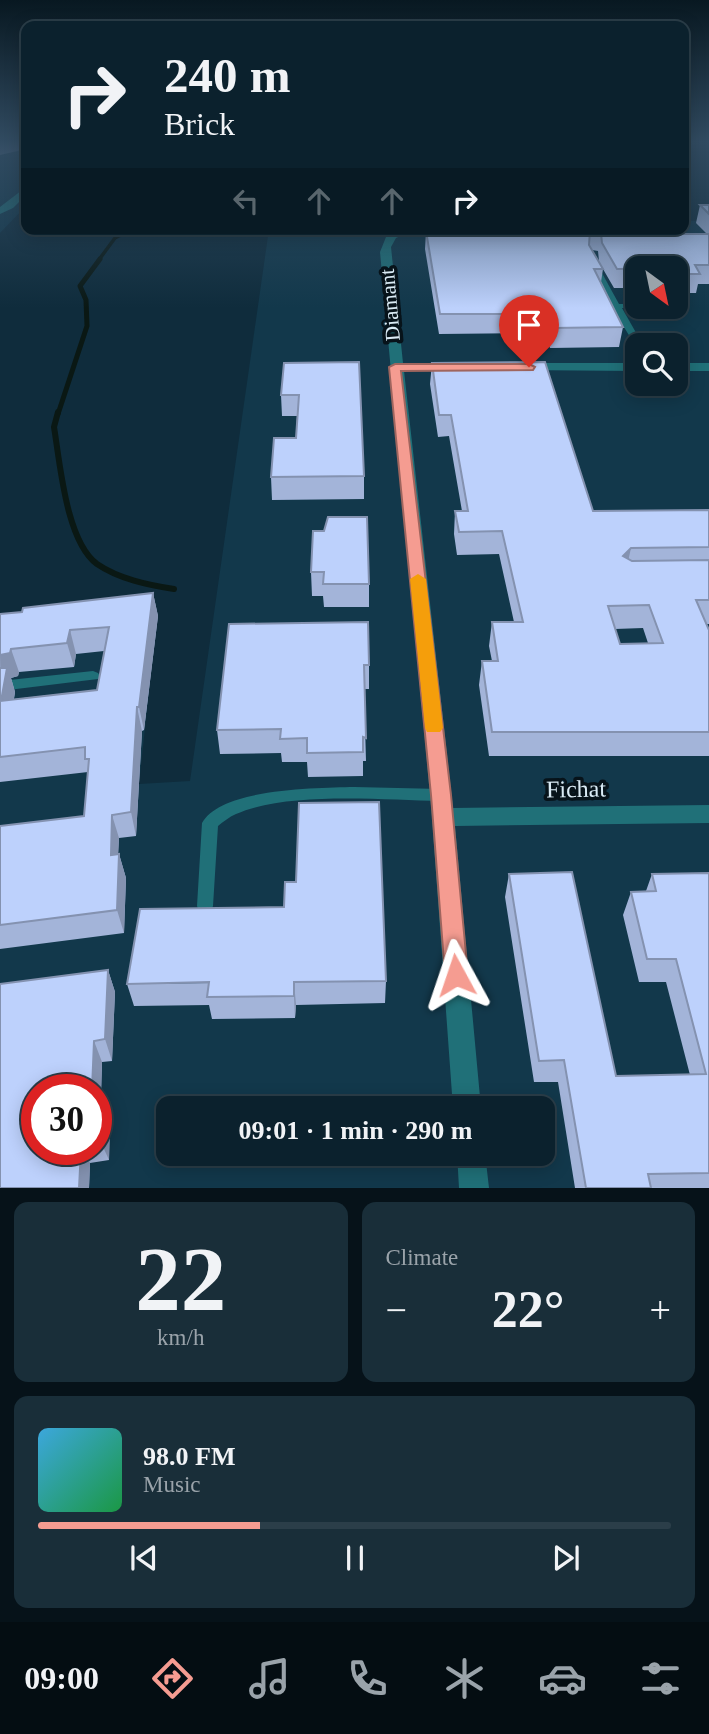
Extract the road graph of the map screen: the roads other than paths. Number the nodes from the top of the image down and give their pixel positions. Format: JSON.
{"nodes":[{"id":1,"x":20,"y":196,"type":"edge"},
{"id":2,"x":0,"y":211,"type":"edge"},
{"id":3,"x":394,"y":235,"type":"edge"},
{"id":4,"x":684,"y":235,"type":"edge"},
{"id":5,"x":709,"y":242,"type":"edge"},
{"id":6,"x":590,"y":256,"type":"edge"},
{"id":7,"x":615,"y":306,"type":"junction"},
{"id":8,"x":625,"y":306,"type":"edge"},
{"id":9,"x":632,"y":333,"type":"edge"},
{"id":10,"x":395,"y":367,"type":"junction"},
{"id":11,"x":475,"y":367,"type":"edge"},
{"id":12,"x":515,"y":367,"type":"edge"},
{"id":13,"x":625,"y":367,"type":"edge"},
{"id":14,"x":688,"y":367,"type":"edge"},
{"id":15,"x":709,"y":367,"type":"edge"},
{"id":16,"x":93,"y":676,"type":"dead end"},
{"id":17,"x":0,"y":686,"type":"edge"},
{"id":18,"x":442,"y":806,"type":"junction"},
{"id":19,"x":709,"y":814,"type":"edge"},
{"id":20,"x":205,"y":906,"type":"edge"},
{"id":21,"x":466,"y":1096,"type":"edge"},
{"id":22,"x":472,"y":1166,"type":"edge"},
{"id":23,"x":474,"y":1188,"type":"edge"}],
"edges":[{"from":1,"to":2,"type":"street"},
{"from":3,"to":10,"type":"street","name":"Diamant"},
{"from":4,"to":5,"type":"lane"},
{"from":6,"to":7,"type":"lane"},
{"from":7,"to":8,"type":"lane"},
{"from":7,"to":9,"type":"lane"},
{"from":10,"to":11,"type":"street"},
{"from":10,"to":18,"type":"street","name":"Diamant"},
{"from":12,"to":13,"type":"street"},
{"from":14,"to":15,"type":"street"},
{"from":16,"to":17,"type":"lane"},
{"from":18,"to":19,"type":"street","name":"Fichat"},
{"from":18,"to":20,"type":"lane"},
{"from":18,"to":21,"type":"street","name":"Diamant"},
{"from":22,"to":23,"type":"street"}]}
